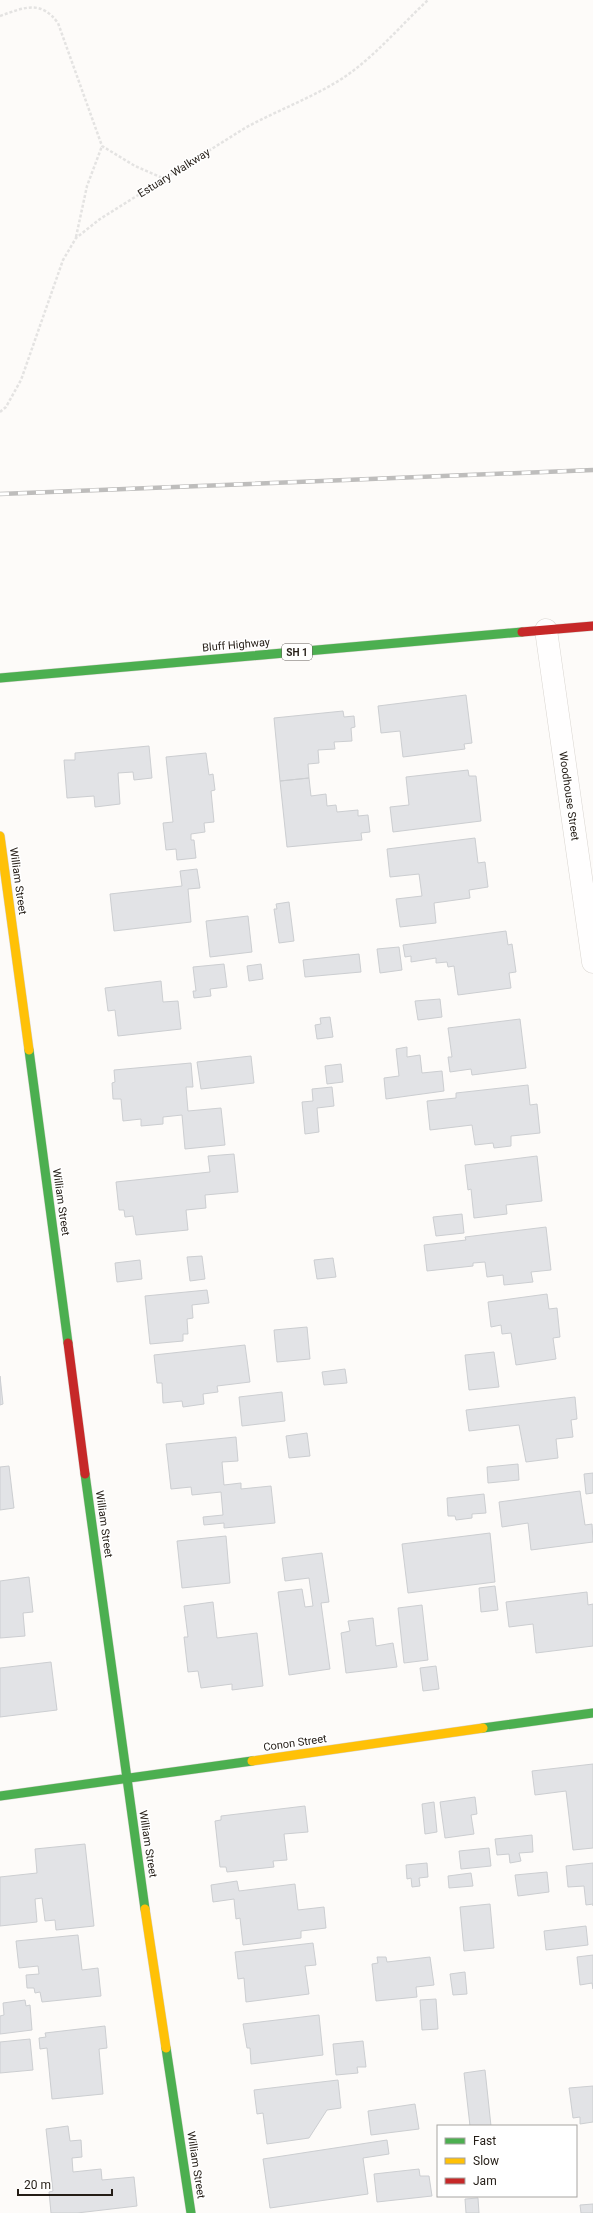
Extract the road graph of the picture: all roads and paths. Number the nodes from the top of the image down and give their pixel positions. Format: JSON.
{"nodes":[{"id":1,"x":428,"y":0,"type":"edge"},
{"id":2,"x":0,"y":16,"type":"edge"},
{"id":3,"x":102,"y":146,"type":"junction"},
{"id":4,"x":166,"y":180,"type":"junction"},
{"id":5,"x":76,"y":238,"type":"junction"},
{"id":6,"x":0,"y":412,"type":"edge"},
{"id":7,"x":593,"y":626,"type":"edge"},
{"id":8,"x":546,"y":630,"type":"junction"},
{"id":9,"x":0,"y":678,"type":"edge"},
{"id":10,"x":0,"y":836,"type":"edge"},
{"id":11,"x":593,"y":962,"type":"edge"},
{"id":12,"x":593,"y":1713,"type":"edge"},
{"id":13,"x":126,"y":1779,"type":"junction"},
{"id":14,"x":0,"y":1796,"type":"edge"},
{"id":15,"x":191,"y":2213,"type":"edge"}],
"edges":[{"from":1,"to":4,"type":"path","name":"Estuary Walkway"},
{"from":2,"to":3,"type":"path"},
{"from":3,"to":4,"type":"path"},
{"from":3,"to":5,"type":"path"},
{"from":4,"to":5,"type":"path","name":"Estuary Walkway"},
{"from":5,"to":6,"type":"path","name":"Estuary Walkway"},
{"from":7,"to":8,"type":"main road","name":"Bluff Highway","number":"SH 1"},
{"from":8,"to":9,"type":"main road","name":"Bluff Highway","number":"SH 1"},
{"from":8,"to":11,"type":"street","name":"Woodhouse Street"},
{"from":10,"to":13,"type":"main road","name":"William Street"},
{"from":12,"to":13,"type":"main road","name":"Conon Street"},
{"from":13,"to":14,"type":"main road","name":"Conon Street"},
{"from":13,"to":15,"type":"main road","name":"William Street"}]}
